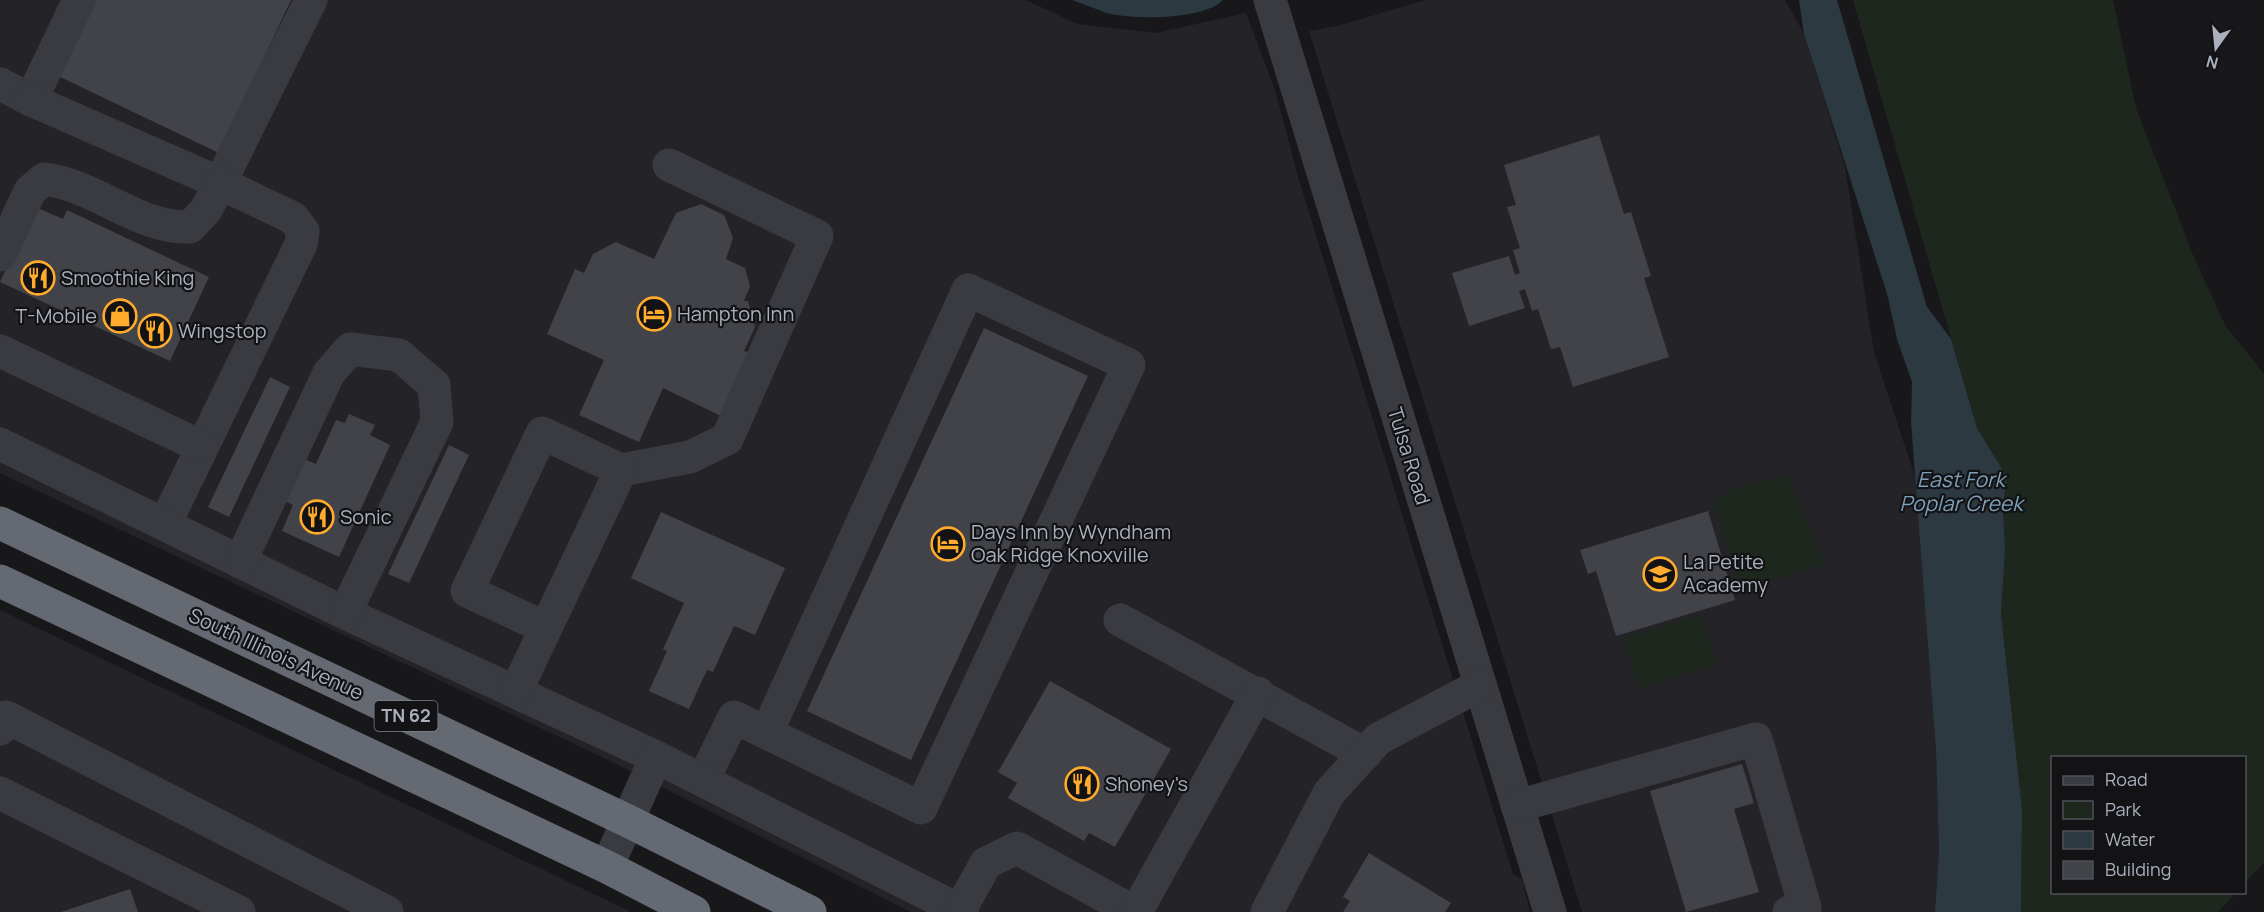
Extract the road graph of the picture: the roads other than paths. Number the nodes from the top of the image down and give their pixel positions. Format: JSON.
{"nodes":[{"id":1,"x":79,"y":0,"type":"edge"},
{"id":2,"x":311,"y":0,"type":"edge"},
{"id":3,"x":1270,"y":0,"type":"edge"},
{"id":4,"x":10,"y":97,"type":"edge"},
{"id":5,"x":669,"y":165,"type":"dead end"},
{"id":6,"x":220,"y":183,"type":"junction"},
{"id":7,"x":0,"y":255,"type":"edge"},
{"id":8,"x":0,"y":351,"type":"edge"},
{"id":9,"x":0,"y":444,"type":"edge"},
{"id":10,"x":202,"y":447,"type":"junction"},
{"id":11,"x":621,"y":470,"type":"junction"},
{"id":12,"x":0,"y":523,"type":"edge"},
{"id":13,"x":165,"y":524,"type":"junction"},
{"id":14,"x":240,"y":562,"type":"junction"},
{"id":15,"x":0,"y":581,"type":"edge"},
{"id":16,"x":345,"y":613,"type":"junction"},
{"id":17,"x":1120,"y":620,"type":"dead end"},
{"id":18,"x":546,"y":628,"type":"junction"},
{"id":19,"x":1480,"y":685,"type":"junction"},
{"id":20,"x":516,"y":691,"type":"junction"},
{"id":21,"x":1258,"y":693,"type":"junction"},
{"id":22,"x":0,"y":729,"type":"edge"},
{"id":23,"x":766,"y":732,"type":"junction"},
{"id":24,"x":1365,"y":754,"type":"junction"},
{"id":25,"x":656,"y":757,"type":"junction"},
{"id":26,"x":703,"y":780,"type":"junction"},
{"id":27,"x":0,"y":793,"type":"edge"},
{"id":28,"x":1517,"y":806,"type":"junction"},
{"id":29,"x":628,"y":821,"type":"junction"},
{"id":30,"x":607,"y":867,"type":"junction"},
{"id":31,"x":962,"y":911,"type":"edge"},
{"id":32,"x":239,"y":912,"type":"edge"},
{"id":33,"x":387,"y":912,"type":"edge"},
{"id":34,"x":694,"y":912,"type":"edge"},
{"id":35,"x":810,"y":912,"type":"edge"},
{"id":36,"x":1135,"y":912,"type":"edge"},
{"id":37,"x":1267,"y":912,"type":"edge"},
{"id":38,"x":1550,"y":912,"type":"edge"},
{"id":39,"x":1789,"y":912,"type":"edge"}],
"edges":[{"from":1,"to":4,"type":"street"},
{"from":2,"to":6,"type":"street"},
{"from":3,"to":19,"type":"street","name":"Tulsa Road"},
{"from":4,"to":6,"type":"street"},
{"from":5,"to":11,"type":"street"},
{"from":6,"to":7,"type":"street"},
{"from":6,"to":10,"type":"street"},
{"from":8,"to":10,"type":"street"},
{"from":9,"to":13,"type":"street"},
{"from":10,"to":13,"type":"street"},
{"from":11,"to":18,"type":"street"},
{"from":11,"to":18,"type":"street"},
{"from":12,"to":29,"type":"highway","name":"South Illinois Avenue","number":"TN 62"},
{"from":13,"to":14,"type":"street"},
{"from":14,"to":16,"type":"street"},
{"from":14,"to":16,"type":"street"},
{"from":15,"to":30,"type":"highway","number":"TN 62"},
{"from":16,"to":20,"type":"street"},
{"from":17,"to":21,"type":"street"},
{"from":18,"to":20,"type":"street"},
{"from":19,"to":24,"type":"street"},
{"from":19,"to":28,"type":"street","name":"Tulsa Road"},
{"from":20,"to":25,"type":"street"},
{"from":21,"to":24,"type":"street"},
{"from":21,"to":36,"type":"street"},
{"from":22,"to":33,"type":"street"},
{"from":23,"to":23,"type":"street"},
{"from":23,"to":26,"type":"street"},
{"from":24,"to":37,"type":"street"},
{"from":25,"to":26,"type":"street"},
{"from":25,"to":29,"type":"street"},
{"from":26,"to":31,"type":"street"},
{"from":27,"to":32,"type":"street"},
{"from":28,"to":38,"type":"street","name":"Tulsa Road"},
{"from":28,"to":39,"type":"street"},
{"from":29,"to":30,"type":"street"},
{"from":29,"to":35,"type":"highway","name":"South Illinois Avenue","number":"TN 62"},
{"from":30,"to":34,"type":"highway","number":"TN 62"},
{"from":31,"to":36,"type":"street"}]}
